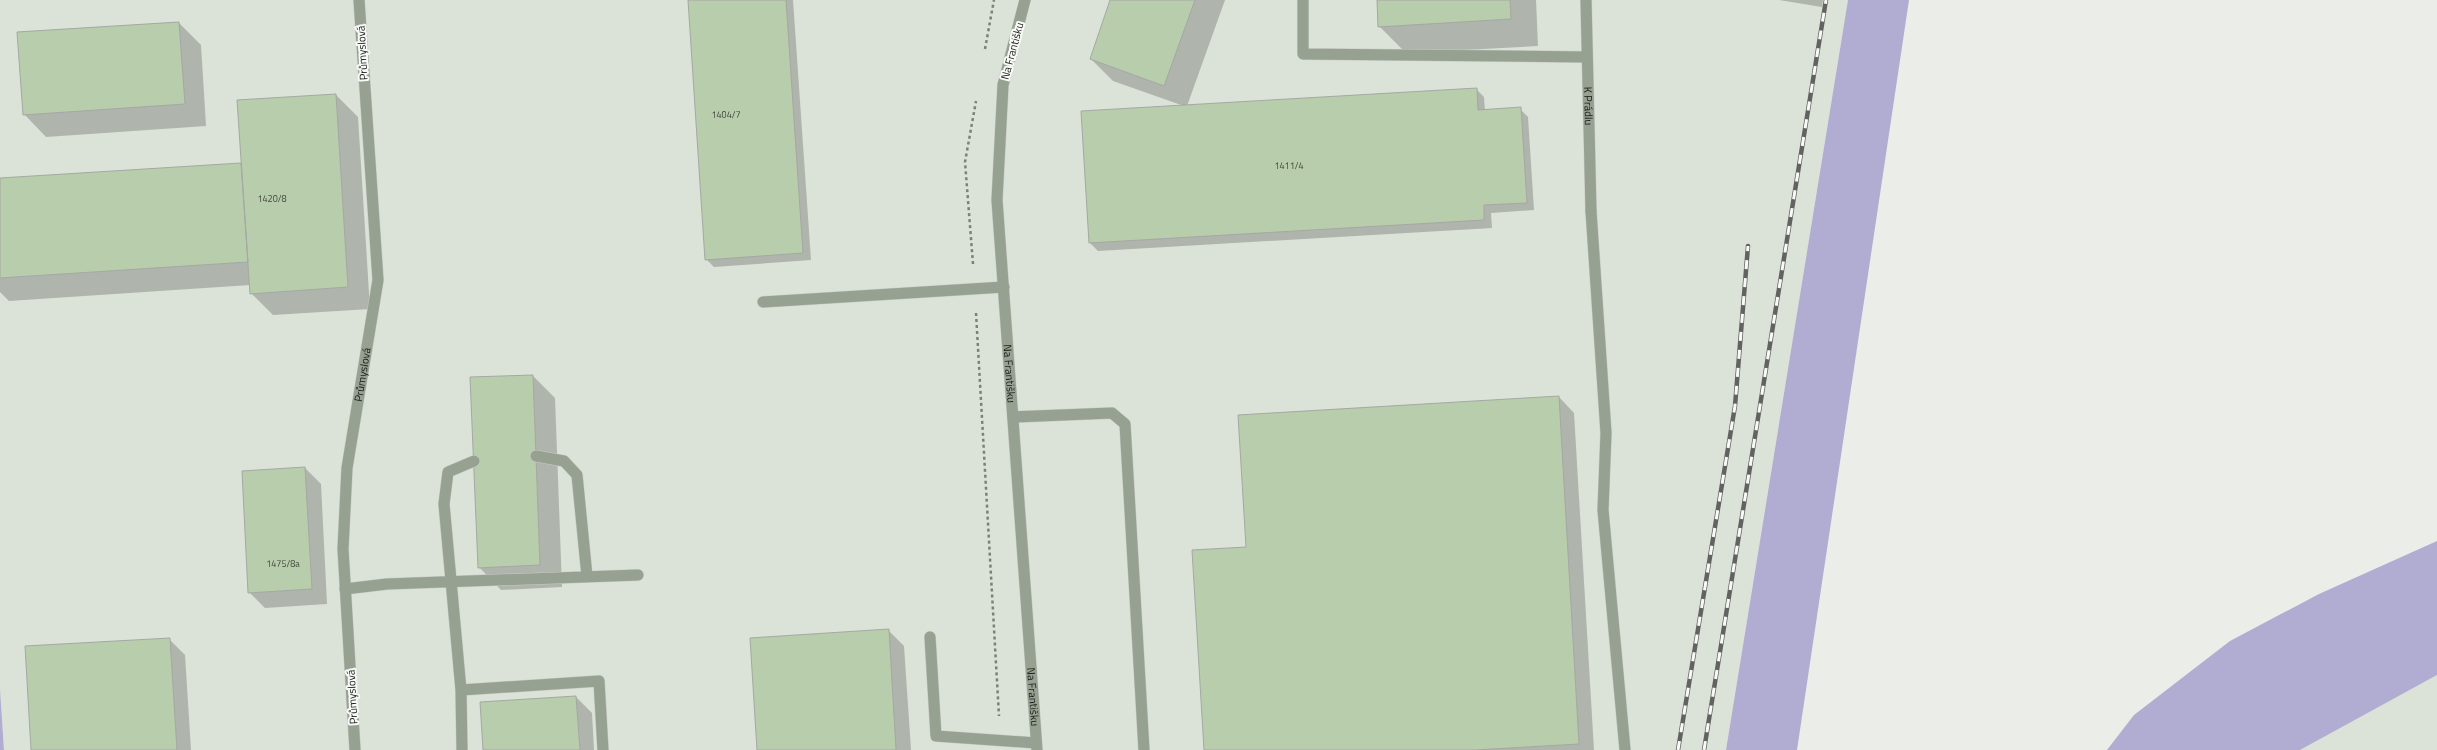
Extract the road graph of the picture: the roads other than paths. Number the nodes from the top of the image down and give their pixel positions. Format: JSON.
{"nodes":[{"id":1,"x":359,"y":0,"type":"edge"},
{"id":2,"x":1025,"y":0,"type":"edge"},
{"id":3,"x":1303,"y":0,"type":"edge"},
{"id":4,"x":1586,"y":0,"type":"edge"},
{"id":5,"x":1587,"y":57,"type":"junction"},
{"id":6,"x":1004,"y":287,"type":"junction"},
{"id":7,"x":763,"y":302,"type":"dead end"},
{"id":8,"x":1013,"y":417,"type":"junction"},
{"id":9,"x":536,"y":456,"type":"dead end"},
{"id":10,"x":474,"y":461,"type":"dead end"},
{"id":11,"x":638,"y":575,"type":"dead end"},
{"id":12,"x":587,"y":576,"type":"junction"},
{"id":13,"x":450,"y":581,"type":"junction"},
{"id":14,"x":345,"y":589,"type":"junction"},
{"id":15,"x":930,"y":637,"type":"dead end"},
{"id":16,"x":461,"y":690,"type":"junction"},
{"id":17,"x":1037,"y":747,"type":"edge"},
{"id":18,"x":355,"y":750,"type":"edge"},
{"id":19,"x":462,"y":750,"type":"edge"},
{"id":20,"x":603,"y":750,"type":"edge"},
{"id":21,"x":1144,"y":750,"type":"edge"},
{"id":22,"x":1625,"y":750,"type":"edge"}],
"edges":[{"from":1,"to":14,"type":"street","name":"Průmyslová"},
{"from":2,"to":6,"type":"street","name":"Na Františku"},
{"from":3,"to":5,"type":"street"},
{"from":4,"to":5,"type":"street","name":"K Prádlu"},
{"from":5,"to":22,"type":"street","name":"K Prádlu"},
{"from":6,"to":7,"type":"street"},
{"from":6,"to":8,"type":"street","name":"Na Františku"},
{"from":8,"to":17,"type":"street","name":"Na Františku"},
{"from":8,"to":21,"type":"street"},
{"from":9,"to":12,"type":"street"},
{"from":10,"to":13,"type":"street"},
{"from":11,"to":12,"type":"street"},
{"from":12,"to":13,"type":"street"},
{"from":13,"to":14,"type":"street"},
{"from":13,"to":16,"type":"street"},
{"from":14,"to":18,"type":"street","name":"Průmyslová"},
{"from":15,"to":17,"type":"street"},
{"from":16,"to":19,"type":"street"},
{"from":16,"to":20,"type":"street"}]}
